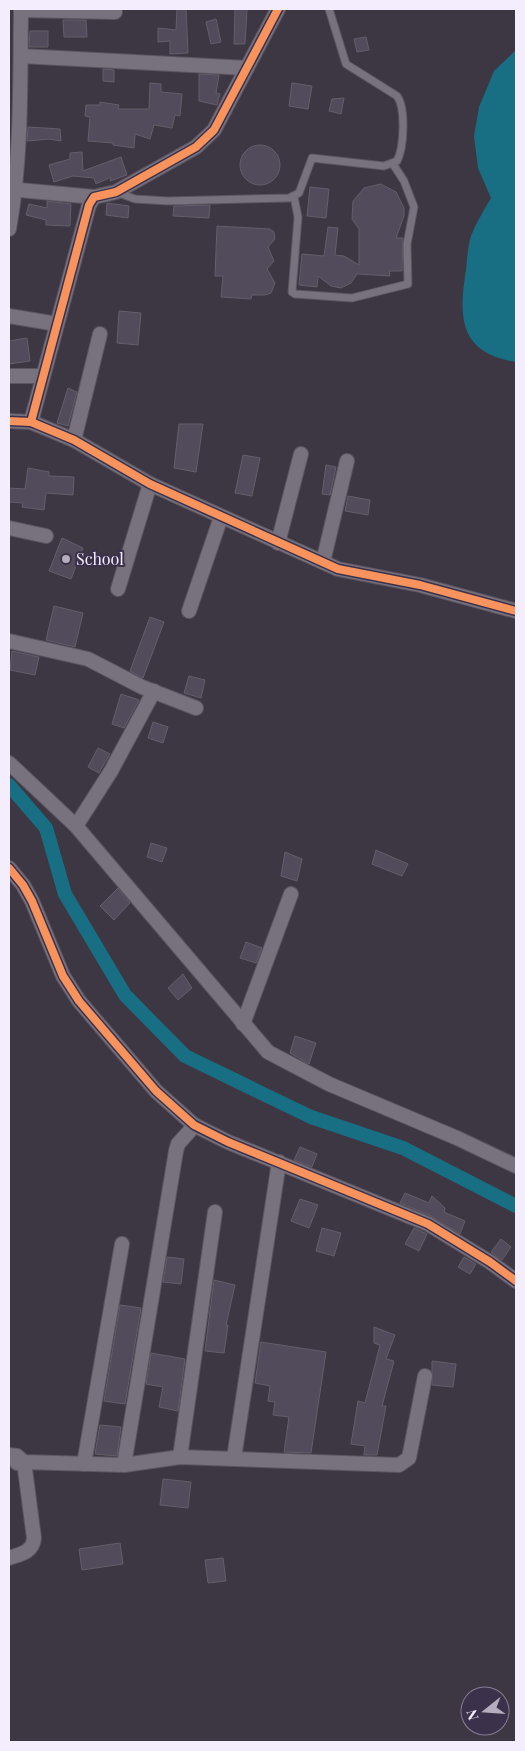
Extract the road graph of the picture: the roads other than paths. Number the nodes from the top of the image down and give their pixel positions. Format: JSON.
{"nodes":[{"id":1,"x":21,"y":9,"type":"edge"},
{"id":2,"x":278,"y":9,"type":"edge"},
{"id":3,"x":329,"y":9,"type":"edge"},
{"id":4,"x":115,"y":12,"type":"dead end"},
{"id":5,"x":21,"y":56,"type":"junction"},
{"id":6,"x":247,"y":68,"type":"junction"},
{"id":7,"x":393,"y":164,"type":"junction"},
{"id":8,"x":12,"y":189,"type":"edge"},
{"id":9,"x":116,"y":192,"type":"junction"},
{"id":10,"x":94,"y":197,"type":"junction"},
{"id":11,"x":294,"y":197,"type":"junction"},
{"id":12,"x":9,"y":229,"type":"edge"},
{"id":13,"x":9,"y":316,"type":"edge"},
{"id":14,"x":57,"y":324,"type":"junction"},
{"id":15,"x":100,"y":334,"type":"dead end"},
{"id":16,"x":9,"y":376,"type":"edge"},
{"id":17,"x":43,"y":376,"type":"junction"},
{"id":18,"x":9,"y":421,"type":"edge"},
{"id":19,"x":31,"y":422,"type":"junction"},
{"id":20,"x":74,"y":440,"type":"junction"},
{"id":21,"x":301,"y":454,"type":"dead end"},
{"id":22,"x":347,"y":460,"type":"dead end"},
{"id":23,"x":150,"y":484,"type":"junction"},
{"id":24,"x":221,"y":517,"type":"junction"},
{"id":25,"x":9,"y":528,"type":"edge"},
{"id":26,"x":46,"y":536,"type":"dead end"},
{"id":27,"x":278,"y":543,"type":"junction"},
{"id":28,"x":323,"y":562,"type":"junction"},
{"id":29,"x":118,"y":589,"type":"dead end"},
{"id":30,"x":189,"y":611,"type":"dead end"},
{"id":31,"x":516,"y":611,"type":"edge"},
{"id":32,"x":9,"y":641,"type":"edge"},
{"id":33,"x":154,"y":692,"type":"junction"},
{"id":34,"x":196,"y":708,"type":"dead end"},
{"id":35,"x":9,"y":763,"type":"edge"},
{"id":36,"x":76,"y":826,"type":"junction"},
{"id":37,"x":9,"y":868,"type":"edge"},
{"id":38,"x":291,"y":894,"type":"dead end"},
{"id":39,"x":243,"y":1024,"type":"junction"},
{"id":40,"x":195,"y":1125,"type":"junction"},
{"id":41,"x":279,"y":1162,"type":"junction"},
{"id":42,"x":516,"y":1166,"type":"edge"},
{"id":43,"x":215,"y":1212,"type":"dead end"},
{"id":44,"x":122,"y":1244,"type":"dead end"},
{"id":45,"x":516,"y":1281,"type":"edge"},
{"id":46,"x":425,"y":1376,"type":"dead end"},
{"id":47,"x":9,"y":1455,"type":"edge"},
{"id":48,"x":180,"y":1456,"type":"junction"},
{"id":49,"x":234,"y":1458,"type":"junction"},
{"id":50,"x":24,"y":1462,"type":"junction"},
{"id":51,"x":9,"y":1463,"type":"edge"},
{"id":52,"x":84,"y":1464,"type":"junction"},
{"id":53,"x":124,"y":1465,"type":"junction"},
{"id":54,"x":9,"y":1558,"type":"edge"}],
"edges":[{"from":1,"to":4,"type":"street"},
{"from":1,"to":5,"type":"street"},
{"from":2,"to":6,"type":"street"},
{"from":3,"to":7,"type":"lane"},
{"from":5,"to":6,"type":"street"},
{"from":5,"to":8,"type":"street"},
{"from":6,"to":9,"type":"street"},
{"from":7,"to":11,"type":"lane"},
{"from":7,"to":11,"type":"lane"},
{"from":8,"to":10,"type":"street"},
{"from":8,"to":12,"type":"street"},
{"from":9,"to":10,"type":"street"},
{"from":9,"to":11,"type":"lane"},
{"from":10,"to":14,"type":"street"},
{"from":13,"to":14,"type":"street"},
{"from":14,"to":17,"type":"street"},
{"from":15,"to":20,"type":"street"},
{"from":16,"to":17,"type":"street"},
{"from":17,"to":19,"type":"street"},
{"from":18,"to":19,"type":"street"},
{"from":19,"to":20,"type":"street"},
{"from":20,"to":23,"type":"street"},
{"from":21,"to":27,"type":"street"},
{"from":22,"to":28,"type":"street"},
{"from":23,"to":24,"type":"street"},
{"from":23,"to":29,"type":"street"},
{"from":24,"to":27,"type":"street"},
{"from":24,"to":30,"type":"street"},
{"from":25,"to":26,"type":"street"},
{"from":27,"to":28,"type":"street"},
{"from":28,"to":31,"type":"street"},
{"from":32,"to":33,"type":"street"},
{"from":33,"to":34,"type":"street"},
{"from":33,"to":36,"type":"street"},
{"from":35,"to":36,"type":"street"},
{"from":36,"to":39,"type":"street"},
{"from":37,"to":40,"type":"street"},
{"from":38,"to":39,"type":"street"},
{"from":39,"to":42,"type":"street"},
{"from":40,"to":41,"type":"street"},
{"from":40,"to":53,"type":"street"},
{"from":41,"to":45,"type":"street"},
{"from":41,"to":49,"type":"street"},
{"from":43,"to":48,"type":"street"},
{"from":44,"to":52,"type":"street"},
{"from":46,"to":49,"type":"street"},
{"from":47,"to":50,"type":"street"},
{"from":48,"to":49,"type":"street"},
{"from":48,"to":53,"type":"street"},
{"from":50,"to":51,"type":"street"},
{"from":50,"to":52,"type":"street"},
{"from":50,"to":54,"type":"street"},
{"from":52,"to":53,"type":"street"}]}
